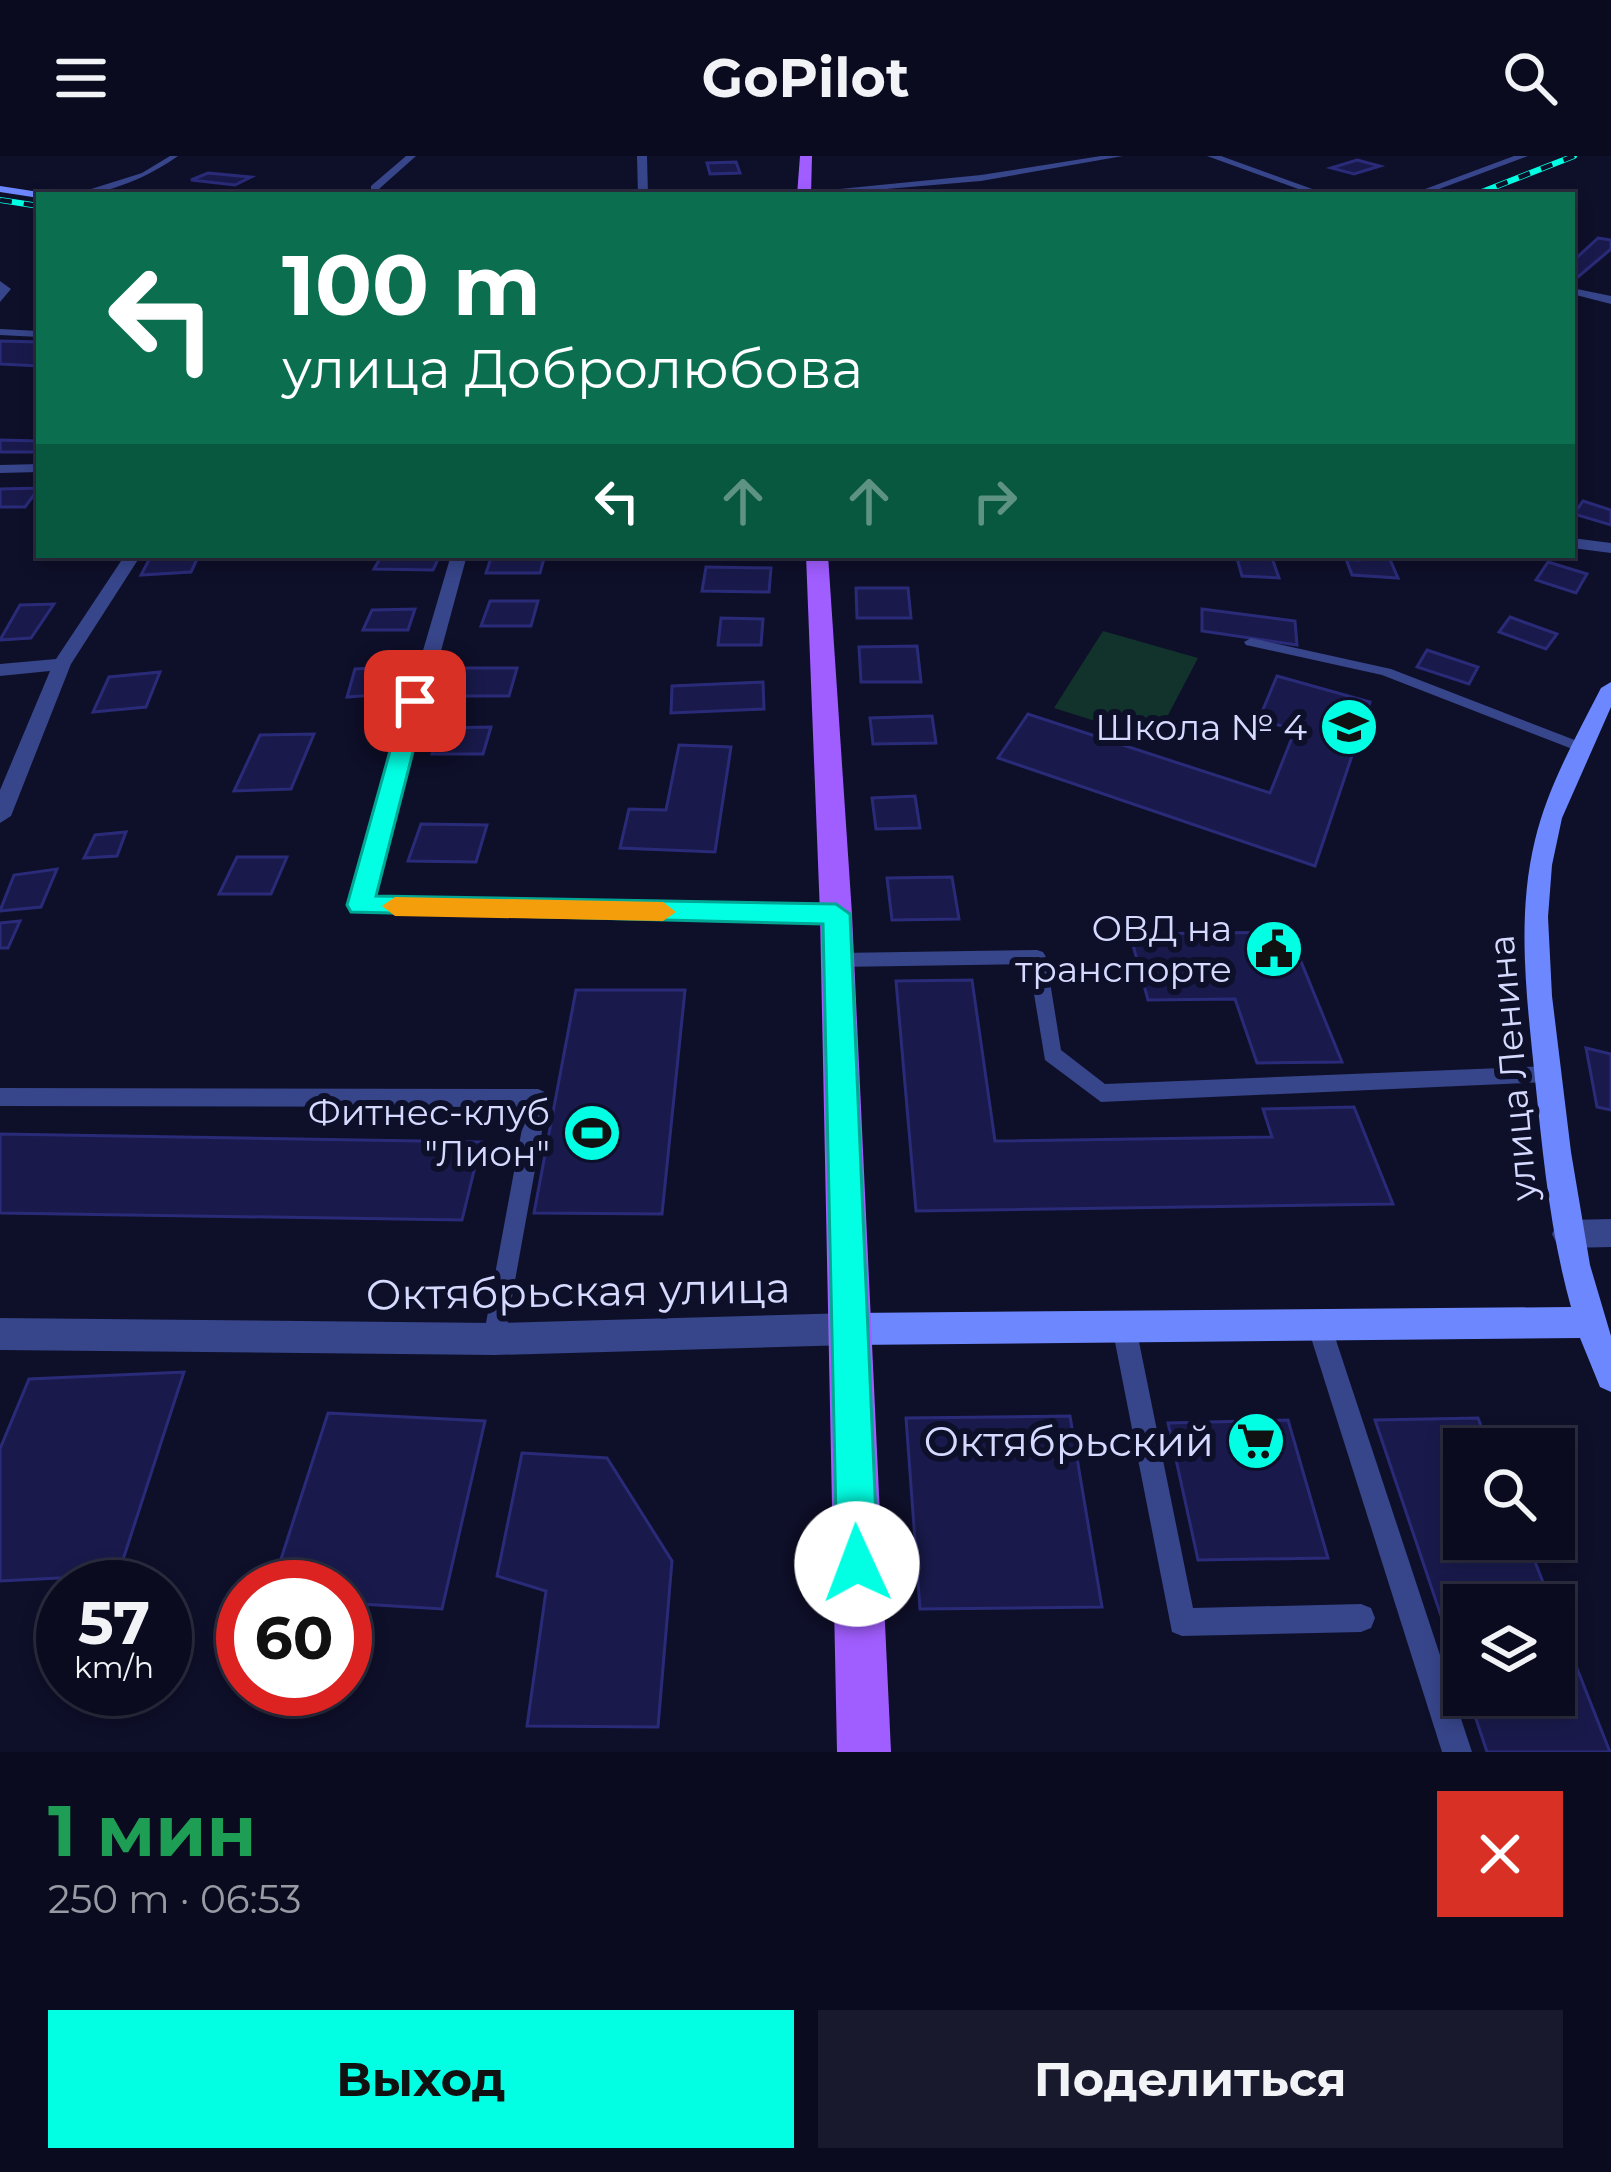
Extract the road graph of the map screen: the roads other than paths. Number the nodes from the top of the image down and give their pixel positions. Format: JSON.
{"nodes":[{"id":1,"x":176,"y":156,"type":"edge"},
{"id":2,"x":411,"y":156,"type":"edge"},
{"id":3,"x":642,"y":156,"type":"edge"},
{"id":4,"x":806,"y":156,"type":"edge"},
{"id":5,"x":1118,"y":156,"type":"edge"},
{"id":6,"x":1212,"y":156,"type":"edge"},
{"id":7,"x":1523,"y":156,"type":"edge"},
{"id":8,"x":0,"y":190,"type":"edge"},
{"id":9,"x":86,"y":192,"type":"edge"},
{"id":10,"x":375,"y":192,"type":"edge"},
{"id":11,"x":643,"y":192,"type":"edge"},
{"id":12,"x":804,"y":192,"type":"edge"},
{"id":13,"x":826,"y":192,"type":"edge"},
{"id":14,"x":1315,"y":192,"type":"edge"},
{"id":15,"x":1422,"y":192,"type":"edge"},
{"id":16,"x":36,"y":195,"type":"edge"},
{"id":17,"x":0,"y":284,"type":"edge"},
{"id":18,"x":1575,"y":292,"type":"edge"},
{"id":19,"x":0,"y":299,"type":"edge"},
{"id":20,"x":1611,"y":300,"type":"edge"},
{"id":21,"x":0,"y":332,"type":"edge"},
{"id":22,"x":36,"y":334,"type":"edge"},
{"id":23,"x":0,"y":469,"type":"edge"},
{"id":24,"x":36,"y":469,"type":"edge"},
{"id":25,"x":1575,"y":544,"type":"edge"},
{"id":26,"x":1611,"y":548,"type":"edge"},
{"id":27,"x":131,"y":558,"type":"edge"},
{"id":28,"x":458,"y":558,"type":"edge"},
{"id":29,"x":817,"y":558,"type":"edge"},
{"id":30,"x":1251,"y":642,"type":"dead end"},
{"id":31,"x":62,"y":664,"type":"junction"},
{"id":32,"x":0,"y":670,"type":"edge"},
{"id":33,"x":1611,"y":688,"type":"edge"},
{"id":34,"x":1580,"y":747,"type":"junction"},
{"id":35,"x":0,"y":816,"type":"edge"},
{"id":36,"x":836,"y":914,"type":"junction"},
{"id":37,"x":838,"y":960,"type":"junction"},
{"id":38,"x":1548,"y":1074,"type":"junction"},
{"id":39,"x":0,"y":1097,"type":"edge"},
{"id":40,"x":1611,"y":1233,"type":"edge"},
{"id":41,"x":1567,"y":1234,"type":"junction"},
{"id":42,"x":1590,"y":1322,"type":"junction"},
{"id":43,"x":1319,"y":1325,"type":"junction"},
{"id":44,"x":1124,"y":1327,"type":"junction"},
{"id":45,"x":850,"y":1329,"type":"junction"},
{"id":46,"x":0,"y":1334,"type":"edge"},
{"id":47,"x":495,"y":1339,"type":"junction"},
{"id":48,"x":1611,"y":1376,"type":"edge"},
{"id":49,"x":1361,"y":1618,"type":"dead end"},
{"id":50,"x":863,"y":1752,"type":"edge"},
{"id":51,"x":1456,"y":1752,"type":"edge"}],
"edges":[{"from":1,"to":9,"type":"lane"},
{"from":2,"to":10,"type":"street"},
{"from":3,"to":11,"type":"street"},
{"from":4,"to":12,"type":"main road"},
{"from":5,"to":13,"type":"street"},
{"from":6,"to":14,"type":"street"},
{"from":7,"to":15,"type":"street"},
{"from":8,"to":16,"type":"main road"},
{"from":17,"to":19,"type":"lane"},
{"from":18,"to":20,"type":"street"},
{"from":21,"to":22,"type":"lane"},
{"from":23,"to":24,"type":"street"},
{"from":25,"to":26,"type":"street"},
{"from":27,"to":31,"type":"street"},
{"from":28,"to":36,"type":"street"},
{"from":29,"to":36,"type":"main road"},
{"from":30,"to":34,"type":"lane"},
{"from":31,"to":32,"type":"street"},
{"from":31,"to":35,"type":"street"},
{"from":33,"to":34,"type":"main road","name":"улица Ленина"},
{"from":34,"to":38,"type":"main road","name":"улица Ленина"},
{"from":36,"to":37,"type":"main road"},
{"from":37,"to":38,"type":"lane"},
{"from":37,"to":45,"type":"main road"},
{"from":38,"to":41,"type":"main road","name":"улица Ленина"},
{"from":39,"to":47,"type":"lane"},
{"from":40,"to":41,"type":"street"},
{"from":41,"to":42,"type":"main road","name":"улица Ленина"},
{"from":42,"to":43,"type":"main road","name":"Октябрьская улица"},
{"from":42,"to":48,"type":"main road","name":"улица Ленина"},
{"from":43,"to":44,"type":"main road","name":"Октябрьская улица"},
{"from":43,"to":51,"type":"lane"},
{"from":44,"to":45,"type":"main road","name":"Октябрьская улица"},
{"from":44,"to":49,"type":"lane"},
{"from":45,"to":47,"type":"street","name":"Октябрьская улица"},
{"from":45,"to":50,"type":"main road"},
{"from":46,"to":47,"type":"street","name":"Октябрьская улица"}]}
